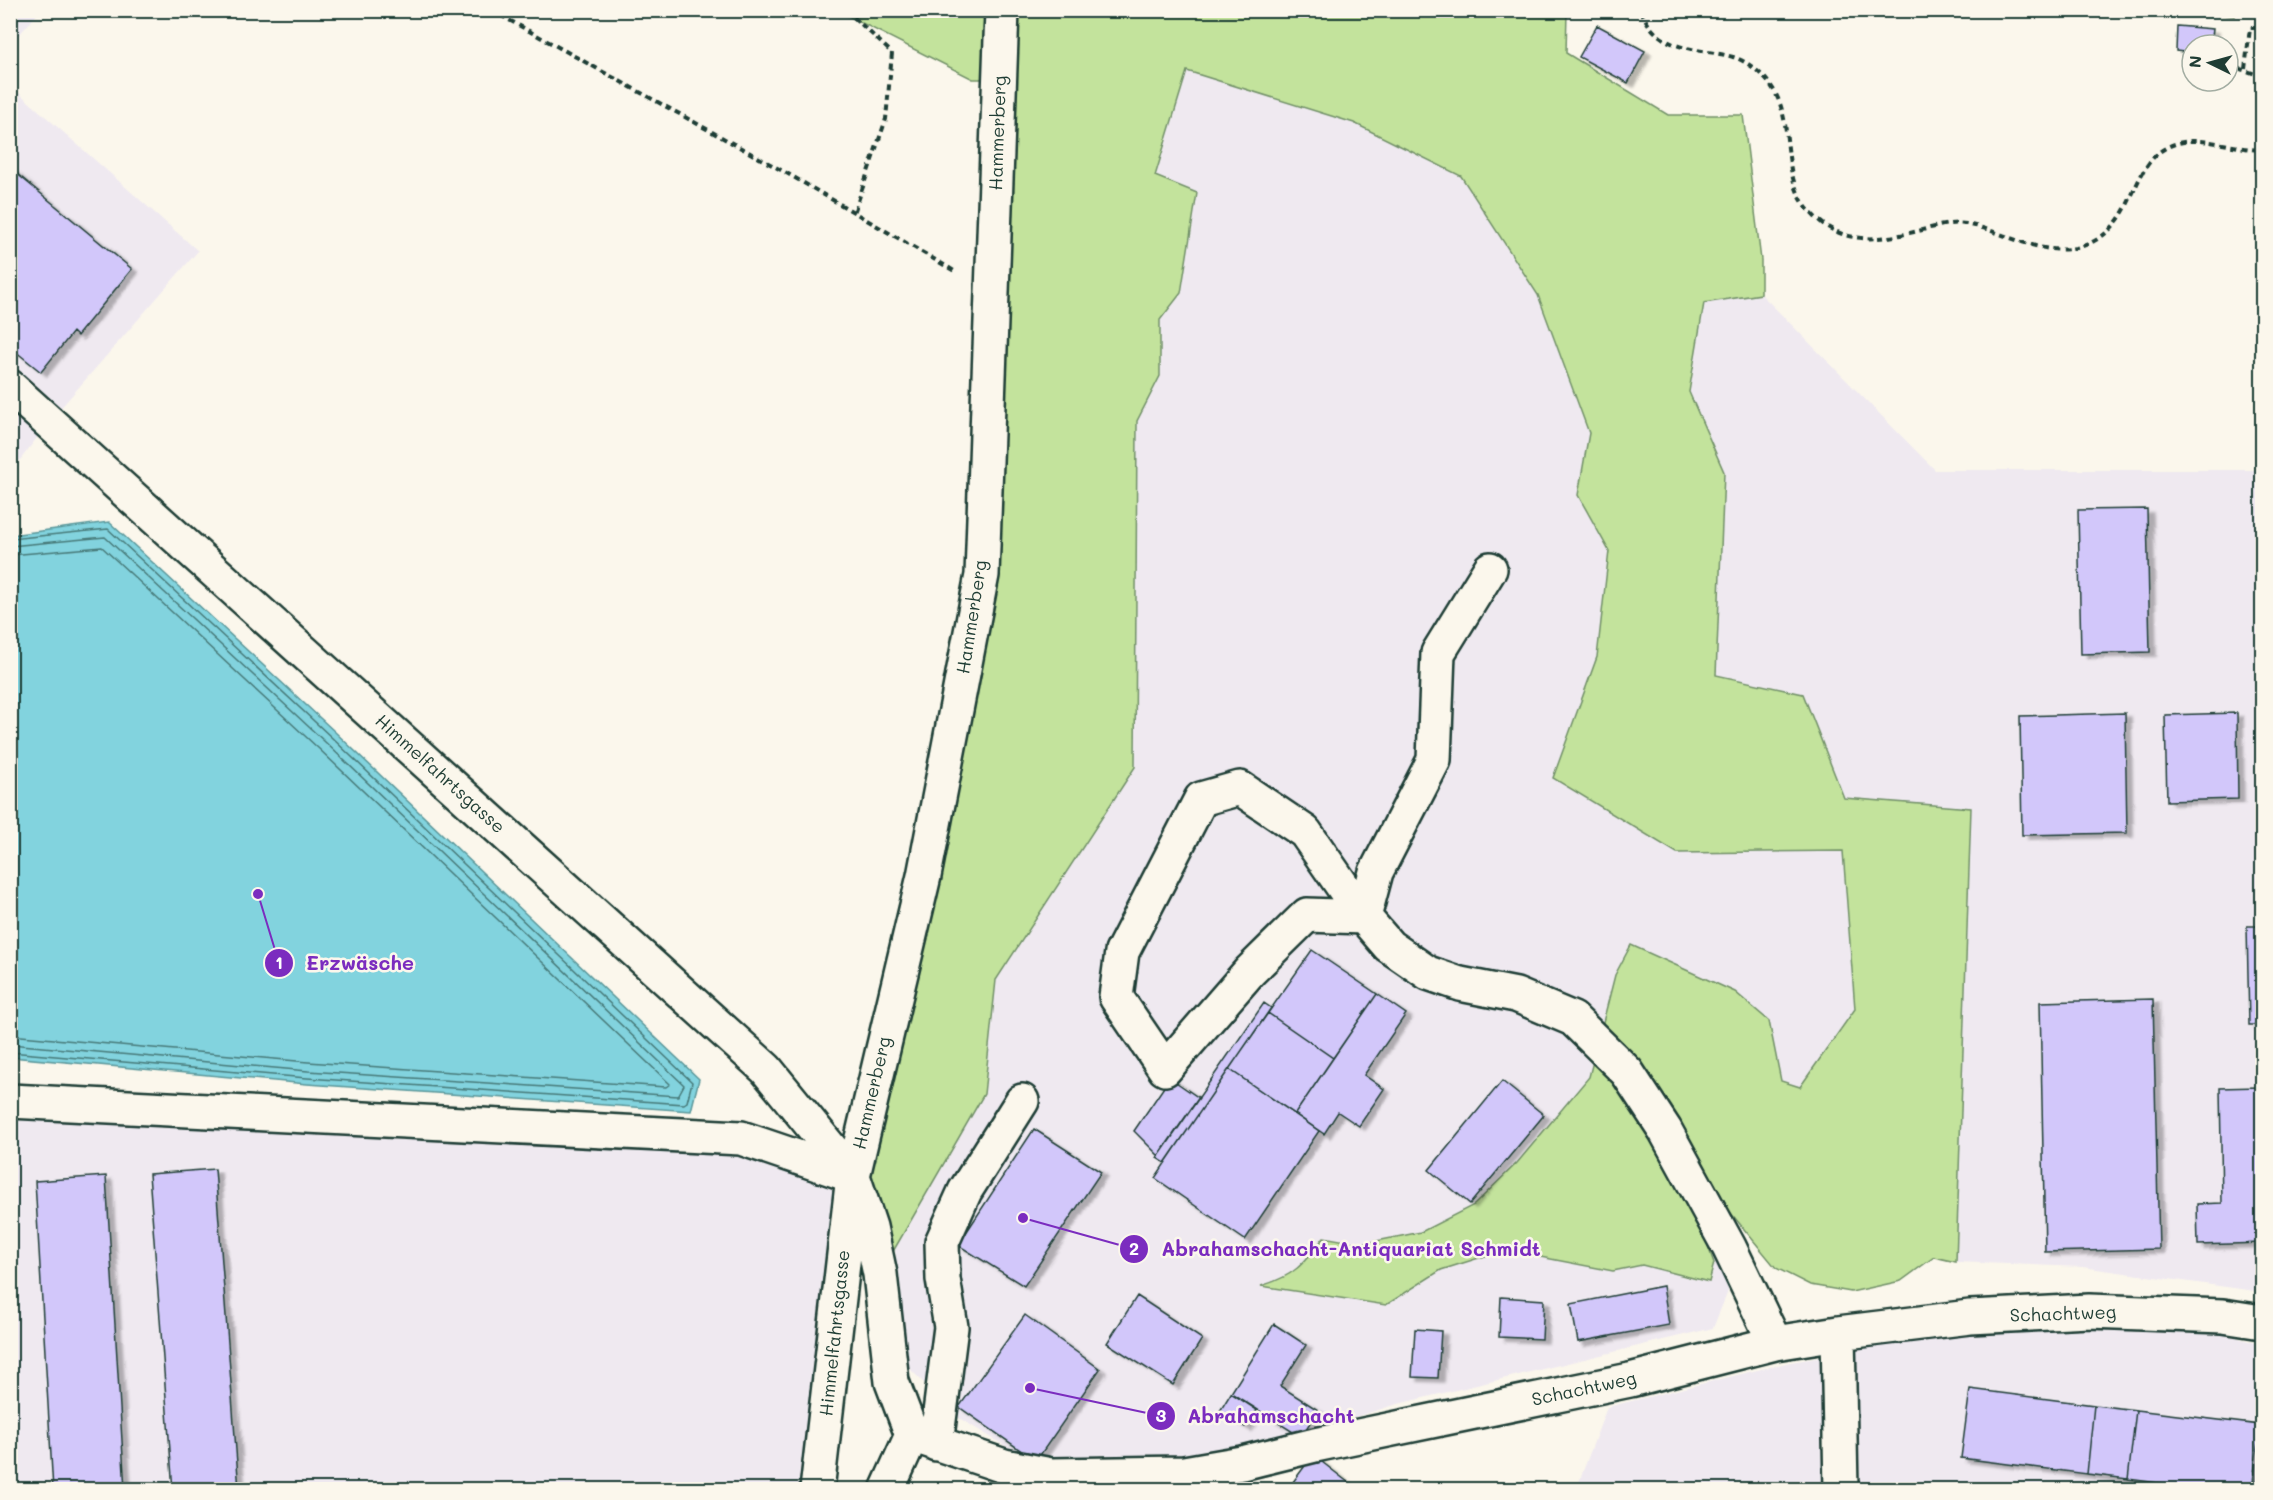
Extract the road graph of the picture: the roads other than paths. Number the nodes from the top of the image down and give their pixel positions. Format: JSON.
{"nodes":[{"id":1,"x":1002,"y":10,"type":"edge"},
{"id":2,"x":10,"y":387,"type":"edge"},
{"id":3,"x":1490,"y":569,"type":"dead end"},
{"id":4,"x":1364,"y":917,"type":"junction"},
{"id":5,"x":10,"y":1101,"type":"edge"},
{"id":6,"x":1022,"y":1101,"type":"dead end"},
{"id":7,"x":853,"y":1176,"type":"junction"},
{"id":8,"x":2262,"y":1322,"type":"edge"},
{"id":9,"x":1838,"y":1333,"type":"junction"},
{"id":10,"x":1775,"y":1343,"type":"junction"},
{"id":11,"x":924,"y":1439,"type":"junction"},
{"id":12,"x":817,"y":1490,"type":"edge"},
{"id":13,"x":887,"y":1490,"type":"edge"},
{"id":14,"x":1841,"y":1490,"type":"edge"}],
"edges":[{"from":1,"to":7,"type":"street","name":"Hammerberg"},
{"from":2,"to":7,"type":"street","name":"Himmelfahrtsgasse"},
{"from":3,"to":4,"type":"street"},
{"from":4,"to":4,"type":"street"},
{"from":4,"to":10,"type":"street"},
{"from":5,"to":7,"type":"street"},
{"from":6,"to":11,"type":"street"},
{"from":7,"to":11,"type":"street","name":"Himmelfahrtsgasse"},
{"from":7,"to":12,"type":"street","name":"Himmelfahrtsgasse"},
{"from":8,"to":9,"type":"street","name":"Schachtweg"},
{"from":9,"to":10,"type":"street","name":"Schachtweg"},
{"from":9,"to":14,"type":"street"},
{"from":10,"to":11,"type":"street","name":"Schachtweg"},
{"from":11,"to":13,"type":"street"}]}
